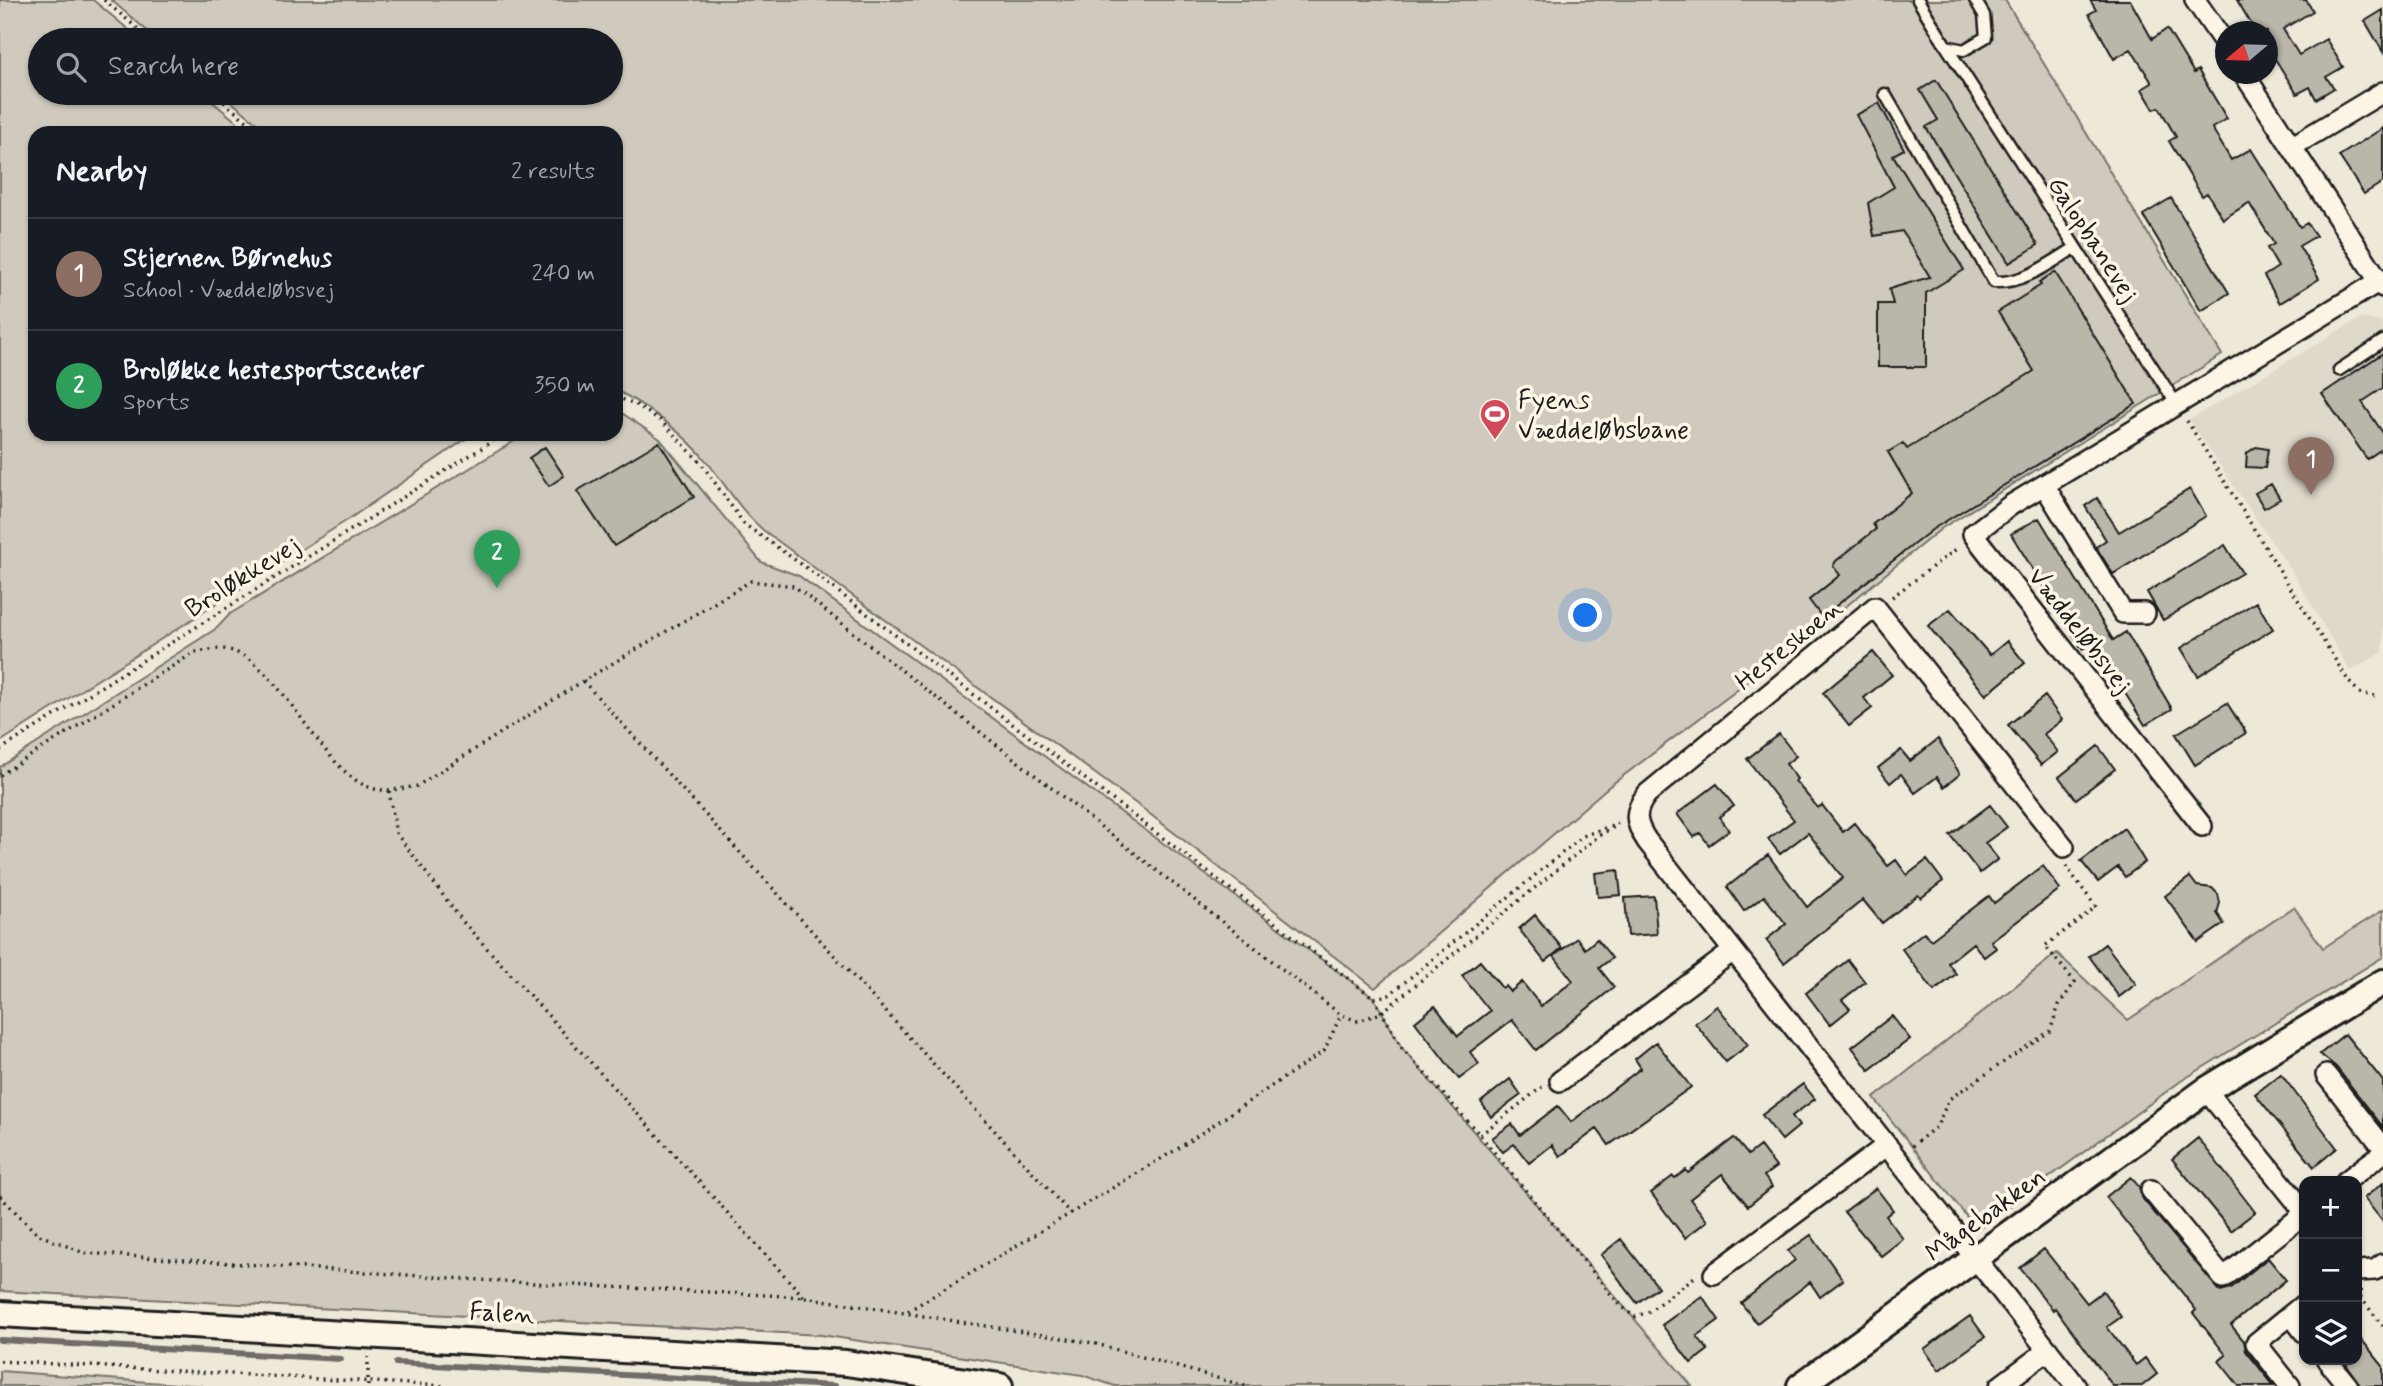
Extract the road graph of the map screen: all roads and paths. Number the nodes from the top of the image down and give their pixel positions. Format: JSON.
{"nodes":[{"id":1,"x":104,"y":0,"type":"edge"},
{"id":2,"x":1918,"y":0,"type":"edge"},
{"id":3,"x":1975,"y":0,"type":"edge"},
{"id":4,"x":2195,"y":0,"type":"edge"},
{"id":5,"x":137,"y":28,"type":"edge"},
{"id":6,"x":2215,"y":31,"type":"edge"},
{"id":7,"x":1946,"y":46,"type":"junction"},
{"id":8,"x":2251,"y":84,"type":"edge"},
{"id":9,"x":2383,"y":92,"type":"edge"},
{"id":10,"x":1885,"y":94,"type":"dead end"},
{"id":11,"x":227,"y":105,"type":"edge"},
{"id":12,"x":253,"y":126,"type":"edge"},
{"id":13,"x":2293,"y":146,"type":"junction"},
{"id":14,"x":2075,"y":247,"type":"junction"},
{"id":15,"x":2382,"y":282,"type":"edge"},
{"id":16,"x":2383,"y":341,"type":"edge"},
{"id":17,"x":2339,"y":370,"type":"dead end"},
{"id":18,"x":623,"y":400,"type":"edge"},
{"id":19,"x":2177,"y":405,"type":"junction"},
{"id":20,"x":493,"y":441,"type":"edge"},
{"id":21,"x":2044,"y":485,"type":"junction"},
{"id":22,"x":1973,"y":534,"type":"junction"},
{"id":23,"x":1875,"y":607,"type":"junction"},
{"id":24,"x":2146,"y":613,"type":"dead end"},
{"id":25,"x":583,"y":681,"type":"junction"},
{"id":26,"x":2375,"y":696,"type":"dead end"},
{"id":27,"x":0,"y":750,"type":"edge"},
{"id":28,"x":0,"y":775,"type":"edge"},
{"id":29,"x":389,"y":791,"type":"junction"},
{"id":30,"x":1635,"y":816,"type":"junction"},
{"id":31,"x":2202,"y":826,"type":"dead end"},
{"id":32,"x":2064,"y":847,"type":"joint"},
{"id":33,"x":1733,"y":951,"type":"junction"},
{"id":34,"x":2383,"y":980,"type":"edge"},
{"id":35,"x":1374,"y":998,"type":"junction"},
{"id":36,"x":1381,"y":1013,"type":"junction"},
{"id":37,"x":1341,"y":1016,"type":"junction"},
{"id":38,"x":2326,"y":1075,"type":"dead end"},
{"id":39,"x":1560,"y":1081,"type":"joint"},
{"id":40,"x":2206,"y":1090,"type":"junction"},
{"id":41,"x":1480,"y":1135,"type":"junction"},
{"id":42,"x":2383,"y":1147,"type":"edge"},
{"id":43,"x":1892,"y":1152,"type":"junction"},
{"id":44,"x":2383,"y":1153,"type":"edge"},
{"id":45,"x":2353,"y":1176,"type":"edge"},
{"id":46,"x":2151,"y":1190,"type":"dead end"},
{"id":47,"x":0,"y":1196,"type":"edge"},
{"id":48,"x":2299,"y":1206,"type":"edge"},
{"id":49,"x":1070,"y":1213,"type":"junction"},
{"id":50,"x":2299,"y":1216,"type":"edge"},
{"id":51,"x":1976,"y":1257,"type":"junction"},
{"id":52,"x":2383,"y":1264,"type":"edge"},
{"id":53,"x":2362,"y":1272,"type":"edge"},
{"id":54,"x":1714,"y":1274,"type":"joint"},
{"id":55,"x":804,"y":1297,"type":"junction"},
{"id":56,"x":2362,"y":1299,"type":"edge"},
{"id":57,"x":2297,"y":1310,"type":"edge"},
{"id":58,"x":907,"y":1312,"type":"junction"},
{"id":59,"x":0,"y":1314,"type":"edge"},
{"id":60,"x":2383,"y":1325,"type":"edge"},
{"id":61,"x":369,"y":1335,"type":"junction"},
{"id":62,"x":2048,"y":1350,"type":"junction"},
{"id":63,"x":0,"y":1361,"type":"edge"},
{"id":64,"x":2331,"y":1365,"type":"edge"},
{"id":65,"x":368,"y":1384,"type":"edge"},
{"id":66,"x":446,"y":1386,"type":"edge"},
{"id":67,"x":1000,"y":1386,"type":"edge"},
{"id":68,"x":1245,"y":1386,"type":"edge"},
{"id":69,"x":1800,"y":1386,"type":"edge"},
{"id":70,"x":2000,"y":1386,"type":"edge"},
{"id":71,"x":2076,"y":1386,"type":"edge"},
{"id":72,"x":2290,"y":1386,"type":"edge"},
{"id":73,"x":2348,"y":1386,"type":"edge"}],
"edges":[{"from":1,"to":5,"type":"path"},
{"from":2,"to":7,"type":"lane","name":"Galopbanevej"},
{"from":3,"to":7,"type":"lane"},
{"from":4,"to":6,"type":"street"},
{"from":7,"to":14,"type":"lane","name":"Galopbanevej"},
{"from":8,"to":13,"type":"street"},
{"from":9,"to":13,"type":"street"},
{"from":10,"to":14,"type":"lane"},
{"from":11,"to":12,"type":"path"},
{"from":13,"to":15,"type":"street"},
{"from":14,"to":19,"type":"lane","name":"Galopbanevej"},
{"from":15,"to":19,"type":"street"},
{"from":16,"to":17,"type":"lane"},
{"from":18,"to":35,"type":"path"},
{"from":19,"to":21,"type":"street"},
{"from":19,"to":26,"type":"path"},
{"from":20,"to":27,"type":"path","name":"Broløkkevej"},
{"from":21,"to":22,"type":"street"},
{"from":21,"to":24,"type":"street","name":"Væddeløbsvej"},
{"from":22,"to":23,"type":"path"},
{"from":22,"to":31,"type":"street","name":"Væddeløbsvej"},
{"from":23,"to":30,"type":"street","name":"Hesteskoen"},
{"from":23,"to":32,"type":"street","name":"Hesteskoen"},
{"from":25,"to":29,"type":"path"},
{"from":25,"to":37,"type":"path"},
{"from":25,"to":49,"type":"path"},
{"from":28,"to":29,"type":"path"},
{"from":29,"to":55,"type":"path"},
{"from":30,"to":33,"type":"street"},
{"from":30,"to":35,"type":"path"},
{"from":30,"to":36,"type":"path"},
{"from":32,"to":43,"type":"path"},
{"from":33,"to":39,"type":"street"},
{"from":33,"to":43,"type":"street"},
{"from":34,"to":40,"type":"street","name":"Mågebakken"},
{"from":35,"to":36,"type":"path"},
{"from":36,"to":37,"type":"path"},
{"from":36,"to":41,"type":"path"},
{"from":37,"to":49,"type":"path"},
{"from":38,"to":42,"type":"street"},
{"from":39,"to":41,"type":"path"},
{"from":40,"to":48,"type":"street"},
{"from":40,"to":51,"type":"street","name":"Mågebakken"},
{"from":41,"to":54,"type":"path"},
{"from":43,"to":51,"type":"street"},
{"from":43,"to":54,"type":"street"},
{"from":44,"to":45,"type":"street"},
{"from":46,"to":50,"type":"street"},
{"from":47,"to":55,"type":"path"},
{"from":49,"to":58,"type":"path"},
{"from":51,"to":62,"type":"street"},
{"from":51,"to":69,"type":"street","name":"Mågebakken"},
{"from":52,"to":53,"type":"street"},
{"from":55,"to":58,"type":"path"},
{"from":56,"to":60,"type":"path"},
{"from":57,"to":72,"type":"street"},
{"from":58,"to":68,"type":"path"},
{"from":59,"to":61,"type":"street","name":"Falen"},
{"from":61,"to":65,"type":"path"},
{"from":61,"to":67,"type":"street","name":"Falen"},
{"from":62,"to":70,"type":"street"},
{"from":62,"to":71,"type":"street"},
{"from":63,"to":65,"type":"path"},
{"from":64,"to":73,"type":"street"},
{"from":65,"to":66,"type":"path"}]}
